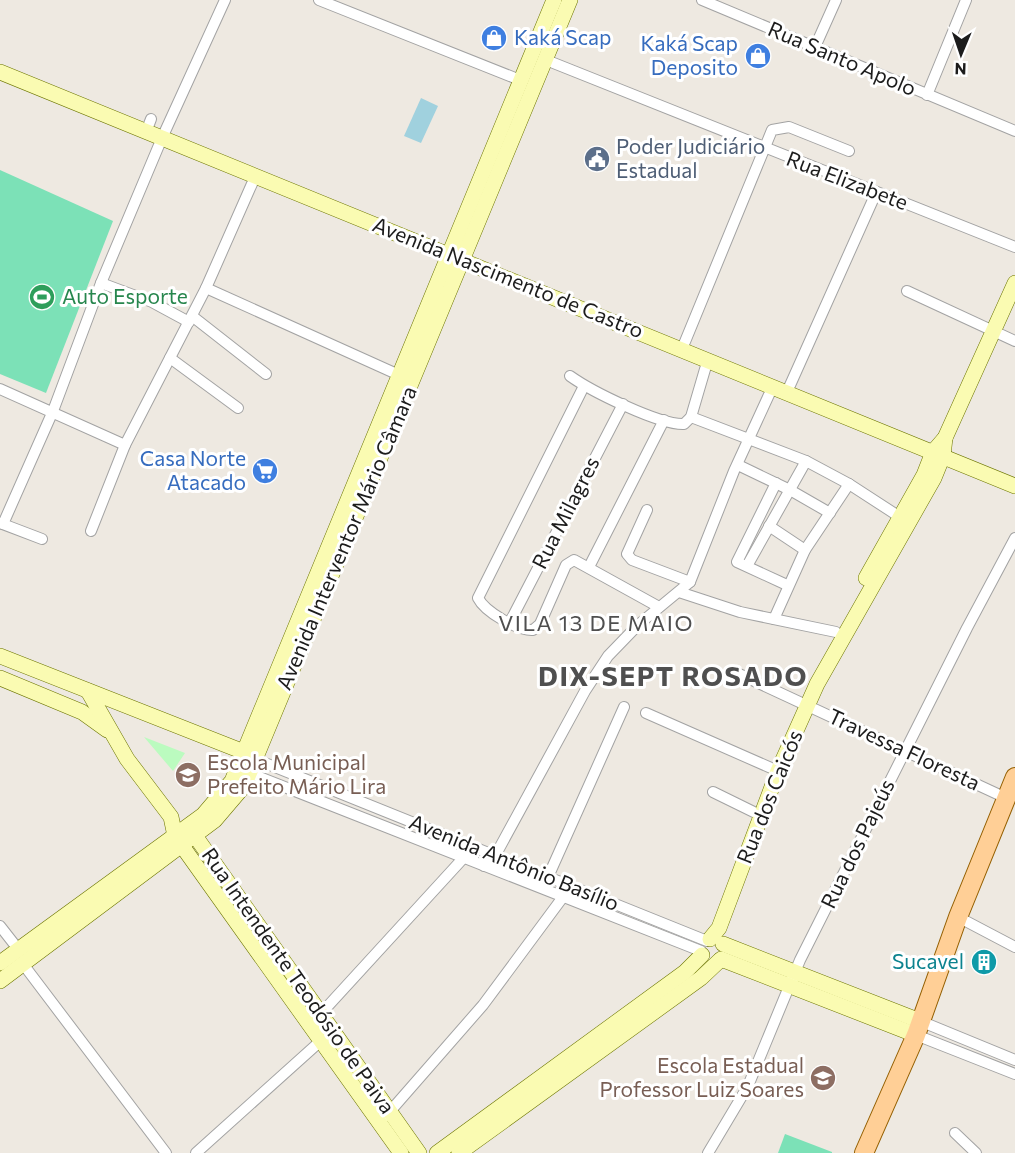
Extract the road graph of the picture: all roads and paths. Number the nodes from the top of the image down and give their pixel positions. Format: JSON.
{"nodes":[{"id":1,"x":225,"y":0,"type":"edge"},
{"id":2,"x":319,"y":0,"type":"edge"},
{"id":3,"x":554,"y":0,"type":"edge"},
{"id":4,"x":570,"y":0,"type":"edge"},
{"id":5,"x":703,"y":0,"type":"edge"},
{"id":6,"x":836,"y":0,"type":"edge"},
{"id":7,"x":966,"y":0,"type":"edge"},
{"id":8,"x":815,"y":47,"type":"junction"},
{"id":9,"x":546,"y":60,"type":"junction"},
{"id":10,"x":0,"y":72,"type":"edge"},
{"id":11,"x":520,"y":80,"type":"junction"},
{"id":12,"x":927,"y":95,"type":"junction"},
{"id":13,"x":1015,"y":131,"type":"edge"},
{"id":14,"x":162,"y":138,"type":"junction"},
{"id":15,"x":763,"y":148,"type":"junction"},
{"id":16,"x":849,"y":152,"type":"dead end"},
{"id":17,"x":255,"y":177,"type":"junction"},
{"id":18,"x":876,"y":193,"type":"junction"},
{"id":19,"x":1015,"y":247,"type":"edge"},
{"id":20,"x":456,"y":256,"type":"junction"},
{"id":21,"x":1015,"y":282,"type":"edge"},
{"id":22,"x":101,"y":283,"type":"junction"},
{"id":23,"x":206,"y":288,"type":"junction"},
{"id":24,"x":907,"y":291,"type":"dead end"},
{"id":25,"x":191,"y":319,"type":"junction"},
{"id":26,"x":994,"y":330,"type":"junction"},
{"id":27,"x":1015,"y":341,"type":"edge"},
{"id":28,"x":682,"y":349,"type":"junction"},
{"id":29,"x":170,"y":358,"type":"junction"},
{"id":30,"x":708,"y":359,"type":"junction"},
{"id":31,"x":267,"y":374,"type":"dead end"},
{"id":32,"x":399,"y":375,"type":"junction"},
{"id":33,"x":570,"y":376,"type":"dead end"},
{"id":34,"x":584,"y":386,"type":"junction"},
{"id":35,"x":0,"y":389,"type":"edge"},
{"id":36,"x":780,"y":389,"type":"junction"},
{"id":37,"x":623,"y":404,"type":"junction"},
{"id":38,"x":238,"y":408,"type":"dead end"},
{"id":39,"x":53,"y":411,"type":"junction"},
{"id":40,"x":691,"y":417,"type":"junction"},
{"id":41,"x":669,"y":422,"type":"junction"},
{"id":42,"x":750,"y":441,"type":"junction"},
{"id":43,"x":125,"y":445,"type":"junction"},
{"id":44,"x":938,"y":454,"type":"junction"},
{"id":45,"x":807,"y":461,"type":"junction"},
{"id":46,"x":738,"y":465,"type":"junction"},
{"id":47,"x":776,"y":483,"type":"junction"},
{"id":48,"x":849,"y":484,"type":"junction"},
{"id":49,"x":1015,"y":486,"type":"edge"},
{"id":50,"x":790,"y":490,"type":"junction"},
{"id":51,"x":648,"y":510,"type":"dead end"},
{"id":52,"x":830,"y":513,"type":"junction"},
{"id":53,"x":904,"y":521,"type":"junction"},
{"id":54,"x":1,"y":524,"type":"edge"},
{"id":55,"x":769,"y":526,"type":"junction"},
{"id":56,"x":91,"y":531,"type":"dead end"},
{"id":57,"x":1015,"y":538,"type":"edge"},
{"id":58,"x":42,"y":539,"type":"dead end"},
{"id":59,"x":805,"y":550,"type":"junction"},
{"id":60,"x":747,"y":566,"type":"junction"},
{"id":61,"x":589,"y":567,"type":"junction"},
{"id":62,"x":331,"y":574,"type":"junction"},
{"id":63,"x":690,"y":582,"type":"junction"},
{"id":64,"x":787,"y":585,"type":"junction"},
{"id":65,"x":679,"y":592,"type":"junction"},
{"id":66,"x":658,"y":607,"type":"junction"},
{"id":67,"x":774,"y":619,"type":"junction"},
{"id":68,"x":510,"y":622,"type":"junction"},
{"id":69,"x":836,"y":632,"type":"junction"},
{"id":70,"x":0,"y":656,"type":"edge"},
{"id":71,"x":826,"y":667,"type":"junction"},
{"id":72,"x":737,"y":673,"type":"dead end"},
{"id":73,"x":0,"y":678,"type":"edge"},
{"id":74,"x":88,"y":691,"type":"junction"},
{"id":75,"x":808,"y":705,"type":"junction"},
{"id":76,"x":624,"y":707,"type":"dead end"},
{"id":77,"x":646,"y":713,"type":"dead end"},
{"id":78,"x":115,"y":738,"type":"junction"},
{"id":79,"x":904,"y":750,"type":"junction"},
{"id":80,"x":250,"y":761,"type":"junction"},
{"id":81,"x":777,"y":771,"type":"junction"},
{"id":82,"x":1015,"y":777,"type":"edge"},
{"id":83,"x":713,"y":792,"type":"dead end"},
{"id":84,"x":1006,"y":798,"type":"junction"},
{"id":85,"x":762,"y":816,"type":"junction"},
{"id":86,"x":171,"y":817,"type":"junction"},
{"id":87,"x":192,"y":831,"type":"junction"},
{"id":88,"x":179,"y":841,"type":"junction"},
{"id":89,"x":475,"y":847,"type":"junction"},
{"id":90,"x":495,"y":856,"type":"junction"},
{"id":91,"x":463,"y":858,"type":"junction"},
{"id":92,"x":484,"y":866,"type":"junction"},
{"id":93,"x":548,"y":877,"type":"junction"},
{"id":94,"x":563,"y":897,"type":"junction"},
{"id":95,"x":958,"y":917,"type":"junction"},
{"id":96,"x":0,"y":926,"type":"edge"},
{"id":97,"x":714,"y":947,"type":"junction"},
{"id":98,"x":1015,"y":947,"type":"edge"},
{"id":99,"x":21,"y":956,"type":"junction"},
{"id":100,"x":0,"y":963,"type":"edge"},
{"id":101,"x":285,"y":977,"type":"junction"},
{"id":102,"x":792,"y":980,"type":"junction"},
{"id":103,"x":0,"y":981,"type":"edge"},
{"id":104,"x":315,"y":1020,"type":"junction"},
{"id":105,"x":918,"y":1028,"type":"junction"},
{"id":106,"x":327,"y":1036,"type":"junction"},
{"id":107,"x":1015,"y":1060,"type":"edge"},
{"id":108,"x":1015,"y":1074,"type":"edge"},
{"id":109,"x":384,"y":1117,"type":"junction"},
{"id":110,"x":956,"y":1133,"type":"dead end"},
{"id":111,"x":461,"y":1147,"type":"edge"},
{"id":112,"x":166,"y":1153,"type":"edge"},
{"id":113,"x":196,"y":1153,"type":"edge"},
{"id":114,"x":400,"y":1153,"type":"edge"},
{"id":115,"x":419,"y":1153,"type":"edge"},
{"id":116,"x":437,"y":1153,"type":"edge"},
{"id":117,"x":708,"y":1153,"type":"edge"},
{"id":118,"x":864,"y":1153,"type":"edge"},
{"id":119,"x":976,"y":1153,"type":"edge"}],
"edges":[{"from":1,"to":14,"type":"street"},
{"from":2,"to":11,"type":"street"},
{"from":3,"to":11,"type":"main road","name":"Avenida Interventor Mário Câmara"},
{"from":4,"to":9,"type":"main road","name":"Avenida Interventor Mário Câmara"},
{"from":5,"to":8,"type":"street","name":"Rua Santo Apolo"},
{"from":6,"to":8,"type":"street"},
{"from":7,"to":12,"type":"street"},
{"from":8,"to":12,"type":"street","name":"Rua Santo Apolo"},
{"from":9,"to":15,"type":"street","name":"Rua Elizabete"},
{"from":9,"to":20,"type":"main road","name":"Avenida Interventor Mário Câmara"},
{"from":10,"to":14,"type":"main road","name":"Avenida Nascimento de Castro"},
{"from":11,"to":20,"type":"main road","name":"Avenida Interventor Mário Câmara"},
{"from":12,"to":13,"type":"street","name":"Rua Santo Apolo"},
{"from":14,"to":17,"type":"main road","name":"Avenida Nascimento de Castro"},
{"from":14,"to":22,"type":"street"},
{"from":15,"to":16,"type":"street"},
{"from":15,"to":18,"type":"street","name":"Rua Elizabete"},
{"from":15,"to":28,"type":"street"},
{"from":17,"to":20,"type":"main road","name":"Avenida Nascimento de Castro"},
{"from":17,"to":23,"type":"street"},
{"from":18,"to":19,"type":"street","name":"Rua Elizabete"},
{"from":18,"to":36,"type":"street"},
{"from":20,"to":28,"type":"main road","name":"Avenida Nascimento de Castro"},
{"from":20,"to":32,"type":"main road","name":"Avenida Interventor Mário Câmara"},
{"from":20,"to":62,"type":"main road","name":"Avenida Interventor Mário Câmara"},
{"from":21,"to":26,"type":"main road","name":"Rua dos Caicós"},
{"from":22,"to":25,"type":"street"},
{"from":22,"to":39,"type":"street"},
{"from":23,"to":25,"type":"street"},
{"from":23,"to":32,"type":"street"},
{"from":24,"to":26,"type":"street"},
{"from":25,"to":29,"type":"street"},
{"from":25,"to":31,"type":"street"},
{"from":26,"to":27,"type":"street"},
{"from":26,"to":44,"type":"main road","name":"Rua dos Caicós"},
{"from":28,"to":30,"type":"main road","name":"Avenida Nascimento de Castro"},
{"from":29,"to":38,"type":"street"},
{"from":29,"to":43,"type":"street"},
{"from":30,"to":36,"type":"main road","name":"Avenida Nascimento de Castro"},
{"from":30,"to":40,"type":"street"},
{"from":32,"to":62,"type":"main road","name":"Avenida Interventor Mário Câmara"},
{"from":33,"to":34,"type":"street"},
{"from":34,"to":37,"type":"street"},
{"from":34,"to":68,"type":"street"},
{"from":35,"to":39,"type":"street"},
{"from":36,"to":42,"type":"street"},
{"from":36,"to":44,"type":"main road","name":"Avenida Nascimento de Castro"},
{"from":37,"to":41,"type":"street"},
{"from":37,"to":68,"type":"street","name":"Rua Milagres"},
{"from":39,"to":43,"type":"street"},
{"from":39,"to":54,"type":"street"},
{"from":40,"to":41,"type":"street"},
{"from":40,"to":42,"type":"street"},
{"from":41,"to":61,"type":"street"},
{"from":42,"to":45,"type":"street"},
{"from":42,"to":46,"type":"street"},
{"from":43,"to":56,"type":"street"},
{"from":44,"to":49,"type":"main road","name":"Avenida Nascimento de Castro"},
{"from":44,"to":53,"type":"main road","name":"Rua dos Caicós"},
{"from":45,"to":48,"type":"street"},
{"from":45,"to":50,"type":"street"},
{"from":46,"to":47,"type":"street"},
{"from":46,"to":63,"type":"street"},
{"from":47,"to":50,"type":"street"},
{"from":47,"to":60,"type":"street"},
{"from":48,"to":52,"type":"street"},
{"from":48,"to":53,"type":"street"},
{"from":50,"to":52,"type":"street"},
{"from":50,"to":55,"type":"street"},
{"from":51,"to":63,"type":"street"},
{"from":52,"to":59,"type":"street"},
{"from":53,"to":69,"type":"main road","name":"Rua dos Caicós"},
{"from":53,"to":71,"type":"main road","name":"Rua dos Caicós"},
{"from":54,"to":58,"type":"street"},
{"from":55,"to":59,"type":"street"},
{"from":55,"to":60,"type":"street"},
{"from":57,"to":79,"type":"street","name":"Rua dos Pajeús"},
{"from":59,"to":64,"type":"street"},
{"from":60,"to":64,"type":"street"},
{"from":61,"to":66,"type":"street"},
{"from":61,"to":68,"type":"street"},
{"from":62,"to":80,"type":"main road","name":"Avenida Interventor Mário Câmara"},
{"from":63,"to":65,"type":"street"},
{"from":64,"to":67,"type":"street"},
{"from":65,"to":66,"type":"street"},
{"from":65,"to":67,"type":"street"},
{"from":66,"to":90,"type":"street"},
{"from":67,"to":69,"type":"street"},
{"from":69,"to":71,"type":"main road","name":"Rua dos Caicós"},
{"from":70,"to":74,"type":"main road","name":"Avenida Antônio Basílio"},
{"from":71,"to":75,"type":"main road","name":"Rua dos Caicós"},
{"from":72,"to":75,"type":"street","name":"Travessa Floresta"},
{"from":73,"to":78,"type":"main road"},
{"from":74,"to":78,"type":"main road","name":"Rua Intendente Teodósio de Paiva"},
{"from":74,"to":80,"type":"main road","name":"Avenida Antônio Basílio"},
{"from":75,"to":79,"type":"street","name":"Travessa Floresta"},
{"from":75,"to":81,"type":"main road","name":"Rua dos Caicós"},
{"from":76,"to":93,"type":"street"},
{"from":77,"to":81,"type":"street"},
{"from":78,"to":86,"type":"main road","name":"Rua Intendente Teodósio de Paiva"},
{"from":79,"to":84,"type":"street","name":"Travessa Floresta"},
{"from":79,"to":102,"type":"street","name":"Rua dos Pajeús"},
{"from":80,"to":87,"type":"main road","name":"Avenida Interventor Mário Câmara"},
{"from":80,"to":87,"type":"main road","name":"Avenida Interventor Mário Câmara"},
{"from":80,"to":89,"type":"street","name":"Avenida Antônio Basílio"},
{"from":80,"to":91,"type":"street","name":"Avenida Antônio Basílio"},
{"from":81,"to":85,"type":"main road","name":"Rua dos Caicós"},
{"from":82,"to":84,"type":"main road"},
{"from":83,"to":85,"type":"street"},
{"from":84,"to":95,"type":"main road"},
{"from":85,"to":97,"type":"main road","name":"Rua dos Caicós"},
{"from":86,"to":87,"type":"main road","name":"Rua Intendente Teodósio de Paiva"},
{"from":86,"to":88,"type":"main road","name":"Rua Intendente Teodósio de Paiva"},
{"from":87,"to":88,"type":"main road","name":"Avenida Interventor Mário Câmara"},
{"from":87,"to":101,"type":"main road","name":"Rua Intendente Teodósio de Paiva"},
{"from":88,"to":99,"type":"main road","name":"Avenida Interventor Mário Câmara"},
{"from":88,"to":101,"type":"main road","name":"Rua Intendente Teodósio de Paiva"},
{"from":89,"to":90,"type":"street","name":"Avenida Antônio Basílio"},
{"from":89,"to":91,"type":"street"},
{"from":90,"to":92,"type":"street"},
{"from":90,"to":93,"type":"street","name":"Avenida Antônio Basílio"},
{"from":91,"to":92,"type":"street","name":"Avenida Antônio Basílio"},
{"from":91,"to":104,"type":"street"},
{"from":92,"to":94,"type":"street","name":"Avenida Antônio Basílio"},
{"from":93,"to":97,"type":"street","name":"Avenida Antônio Basílio"},
{"from":94,"to":97,"type":"street","name":"Avenida Antônio Basílio"},
{"from":94,"to":109,"type":"street"},
{"from":95,"to":98,"type":"street"},
{"from":95,"to":105,"type":"main road"},
{"from":96,"to":99,"type":"street"},
{"from":97,"to":102,"type":"main road","name":"Avenida Antônio Basílio"},
{"from":97,"to":111,"type":"main road","name":"Rua dos Caicós"},
{"from":99,"to":100,"type":"main road","name":"Avenida Interventor Mário Câmara"},
{"from":99,"to":103,"type":"main road","name":"Avenida Interventor Mário Câmara"},
{"from":99,"to":112,"type":"street"},
{"from":101,"to":104,"type":"main road","name":"Rua Intendente Teodósio de Paiva"},
{"from":102,"to":105,"type":"main road","name":"Avenida Antônio Basílio"},
{"from":102,"to":117,"type":"street","name":"Rua dos Pajeús"},
{"from":104,"to":106,"type":"main road","name":"Rua Intendente Teodósio de Paiva"},
{"from":105,"to":107,"type":"street","name":"Avenida Antônio Basílio"},
{"from":105,"to":108,"type":"street","name":"Avenida Antônio Basílio"},
{"from":105,"to":118,"type":"main road"},
{"from":106,"to":109,"type":"main road","name":"Rua Intendente Teodósio de Paiva"},
{"from":106,"to":113,"type":"street"},
{"from":109,"to":114,"type":"main road","name":"Rua Intendente Teodósio de Paiva"},
{"from":109,"to":115,"type":"main road","name":"Rua Intendente Teodósio de Paiva"},
{"from":110,"to":119,"type":"street"},
{"from":111,"to":116,"type":"main road","name":"Rua dos Caicós"}]}
